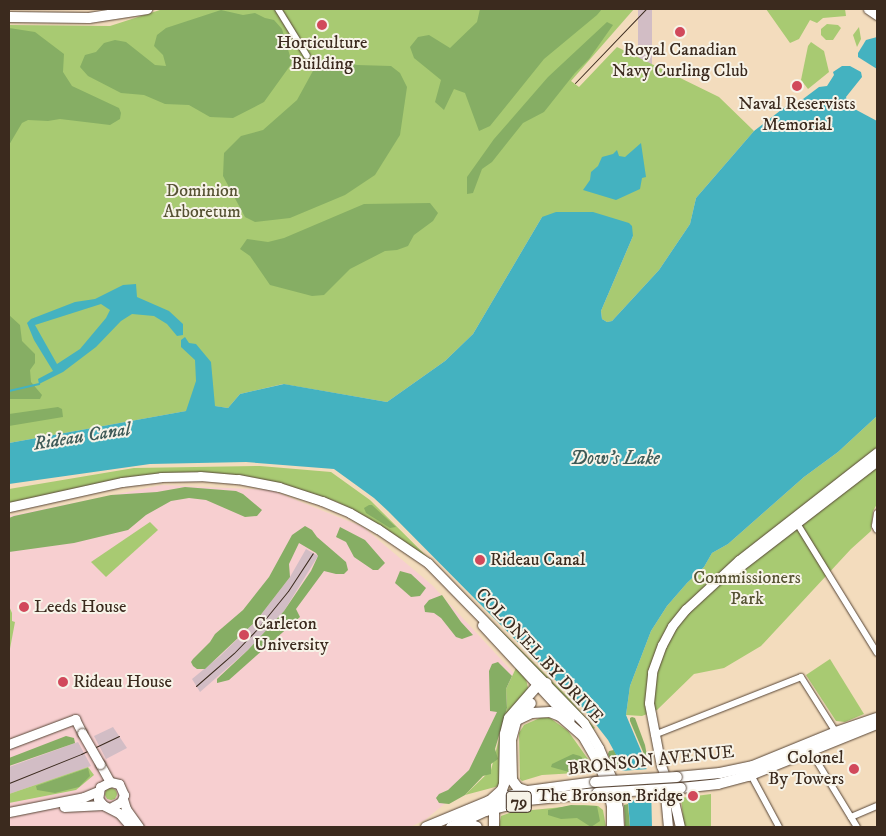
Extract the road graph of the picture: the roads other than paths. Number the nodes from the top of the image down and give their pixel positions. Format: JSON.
{"nodes":[{"id":1,"x":128,"y":9,"type":"edge"},
{"id":2,"x":147,"y":9,"type":"edge"},
{"id":3,"x":279,"y":9,"type":"edge"},
{"id":4,"x":868,"y":9,"type":"edge"},
{"id":5,"x":113,"y":15,"type":"junction"},
{"id":6,"x":877,"y":15,"type":"edge"},
{"id":7,"x":9,"y":16,"type":"edge"},
{"id":8,"x":307,"y":56,"type":"dead end"},
{"id":9,"x":877,"y":452,"type":"edge"},
{"id":10,"x":877,"y":461,"type":"edge"},
{"id":11,"x":9,"y":507,"type":"edge"},
{"id":12,"x":877,"y":513,"type":"edge"},
{"id":13,"x":795,"y":520,"type":"junction"},
{"id":14,"x":877,"y":530,"type":"edge"},
{"id":15,"x":877,"y":653,"type":"edge"},
{"id":16,"x":542,"y":686,"type":"junction"},
{"id":17,"x":877,"y":718,"type":"edge"},
{"id":18,"x":516,"y":721,"type":"junction"},
{"id":19,"x":877,"y":723,"type":"edge"},
{"id":20,"x":582,"y":736,"type":"junction"},
{"id":21,"x":654,"y":736,"type":"junction"},
{"id":22,"x":837,"y":736,"type":"junction"},
{"id":23,"x":9,"y":744,"type":"edge"},
{"id":24,"x":809,"y":748,"type":"junction"},
{"id":25,"x":662,"y":771,"type":"junction"},
{"id":26,"x":751,"y":775,"type":"junction"},
{"id":27,"x":110,"y":782,"type":"junction"},
{"id":28,"x":98,"y":791,"type":"junction"},
{"id":29,"x":528,"y":791,"type":"junction"},
{"id":30,"x":123,"y":799,"type":"junction"},
{"id":31,"x":492,"y":805,"type":"junction"},
{"id":32,"x":42,"y":806,"type":"junction"},
{"id":33,"x":107,"y":806,"type":"junction"},
{"id":34,"x":877,"y":806,"type":"edge"},
{"id":35,"x":9,"y":812,"type":"edge"},
{"id":36,"x":851,"y":817,"type":"junction"},
{"id":37,"x":463,"y":821,"type":"junction"},
{"id":38,"x":131,"y":827,"type":"edge"},
{"id":39,"x":139,"y":827,"type":"edge"},
{"id":40,"x":426,"y":827,"type":"edge"},
{"id":41,"x":451,"y":827,"type":"edge"},
{"id":42,"x":477,"y":827,"type":"edge"},
{"id":43,"x":494,"y":827,"type":"edge"},
{"id":44,"x":611,"y":827,"type":"edge"},
{"id":45,"x":619,"y":827,"type":"edge"},
{"id":46,"x":668,"y":827,"type":"edge"},
{"id":47,"x":680,"y":827,"type":"edge"},
{"id":48,"x":779,"y":827,"type":"edge"},
{"id":49,"x":857,"y":827,"type":"edge"}],
"edges":[{"from":1,"to":5,"type":"main road"},
{"from":2,"to":5,"type":"main road"},
{"from":3,"to":8,"type":"street"},
{"from":4,"to":6,"type":"main road"},
{"from":5,"to":7,"type":"main road"},
{"from":9,"to":13,"type":"main road"},
{"from":10,"to":13,"type":"main road"},
{"from":11,"to":16,"type":"main road","name":"COLONEL BY DRIVE"},
{"from":12,"to":14,"type":"street"},
{"from":13,"to":15,"type":"street"},
{"from":13,"to":21,"type":"main road"},
{"from":16,"to":18,"type":"main road"},
{"from":16,"to":20,"type":"main road","name":"COLONEL BY DRIVE"},
{"from":16,"to":31,"type":"main road"},
{"from":16,"to":45,"type":"main road","name":"COLONEL BY DRIVE"},
{"from":17,"to":22,"type":"main road","name":"BRONSON AVENUE","number":"79"},
{"from":18,"to":20,"type":"main road"},
{"from":18,"to":29,"type":"main road"},
{"from":19,"to":22,"type":"main road","name":"BRONSON AVENUE","number":"79"},
{"from":20,"to":44,"type":"main road","name":"COLONEL BY DRIVE"},
{"from":21,"to":22,"type":"street"},
{"from":21,"to":25,"type":"main road"},
{"from":22,"to":24,"type":"main road","name":"BRONSON AVENUE","number":"79"},
{"from":23,"to":27,"type":"main road","bridge":true},
{"from":24,"to":26,"type":"main road","name":"BRONSON AVENUE","number":"79"},
{"from":24,"to":29,"type":"main road","name":"BRONSON AVENUE","number":"79","bridge":true},
{"from":24,"to":36,"type":"street"},
{"from":25,"to":46,"type":"main road"},
{"from":25,"to":47,"type":"main road"},
{"from":26,"to":31,"type":"main road","name":"BRONSON AVENUE","number":"79","bridge":true},
{"from":26,"to":48,"type":"street"},
{"from":27,"to":28,"type":"main road"},
{"from":27,"to":30,"type":"main road"},
{"from":28,"to":32,"type":"main road"},
{"from":28,"to":33,"type":"main road"},
{"from":29,"to":31,"type":"main road","name":"BRONSON AVENUE","number":"79"},
{"from":30,"to":33,"type":"main road"},
{"from":30,"to":39,"type":"main road"},
{"from":31,"to":37,"type":"main road","name":"BRONSON AVENUE","number":"79"},
{"from":31,"to":40,"type":"main road","name":"BRONSON AVENUE","number":"79"},
{"from":31,"to":43,"type":"main road"},
{"from":32,"to":33,"type":"main road"},
{"from":32,"to":35,"type":"main road"},
{"from":33,"to":38,"type":"main road"},
{"from":34,"to":36,"type":"street"},
{"from":36,"to":49,"type":"street"},
{"from":37,"to":41,"type":"main road","name":"BRONSON AVENUE","number":"79"},
{"from":37,"to":42,"type":"main road"}]}
